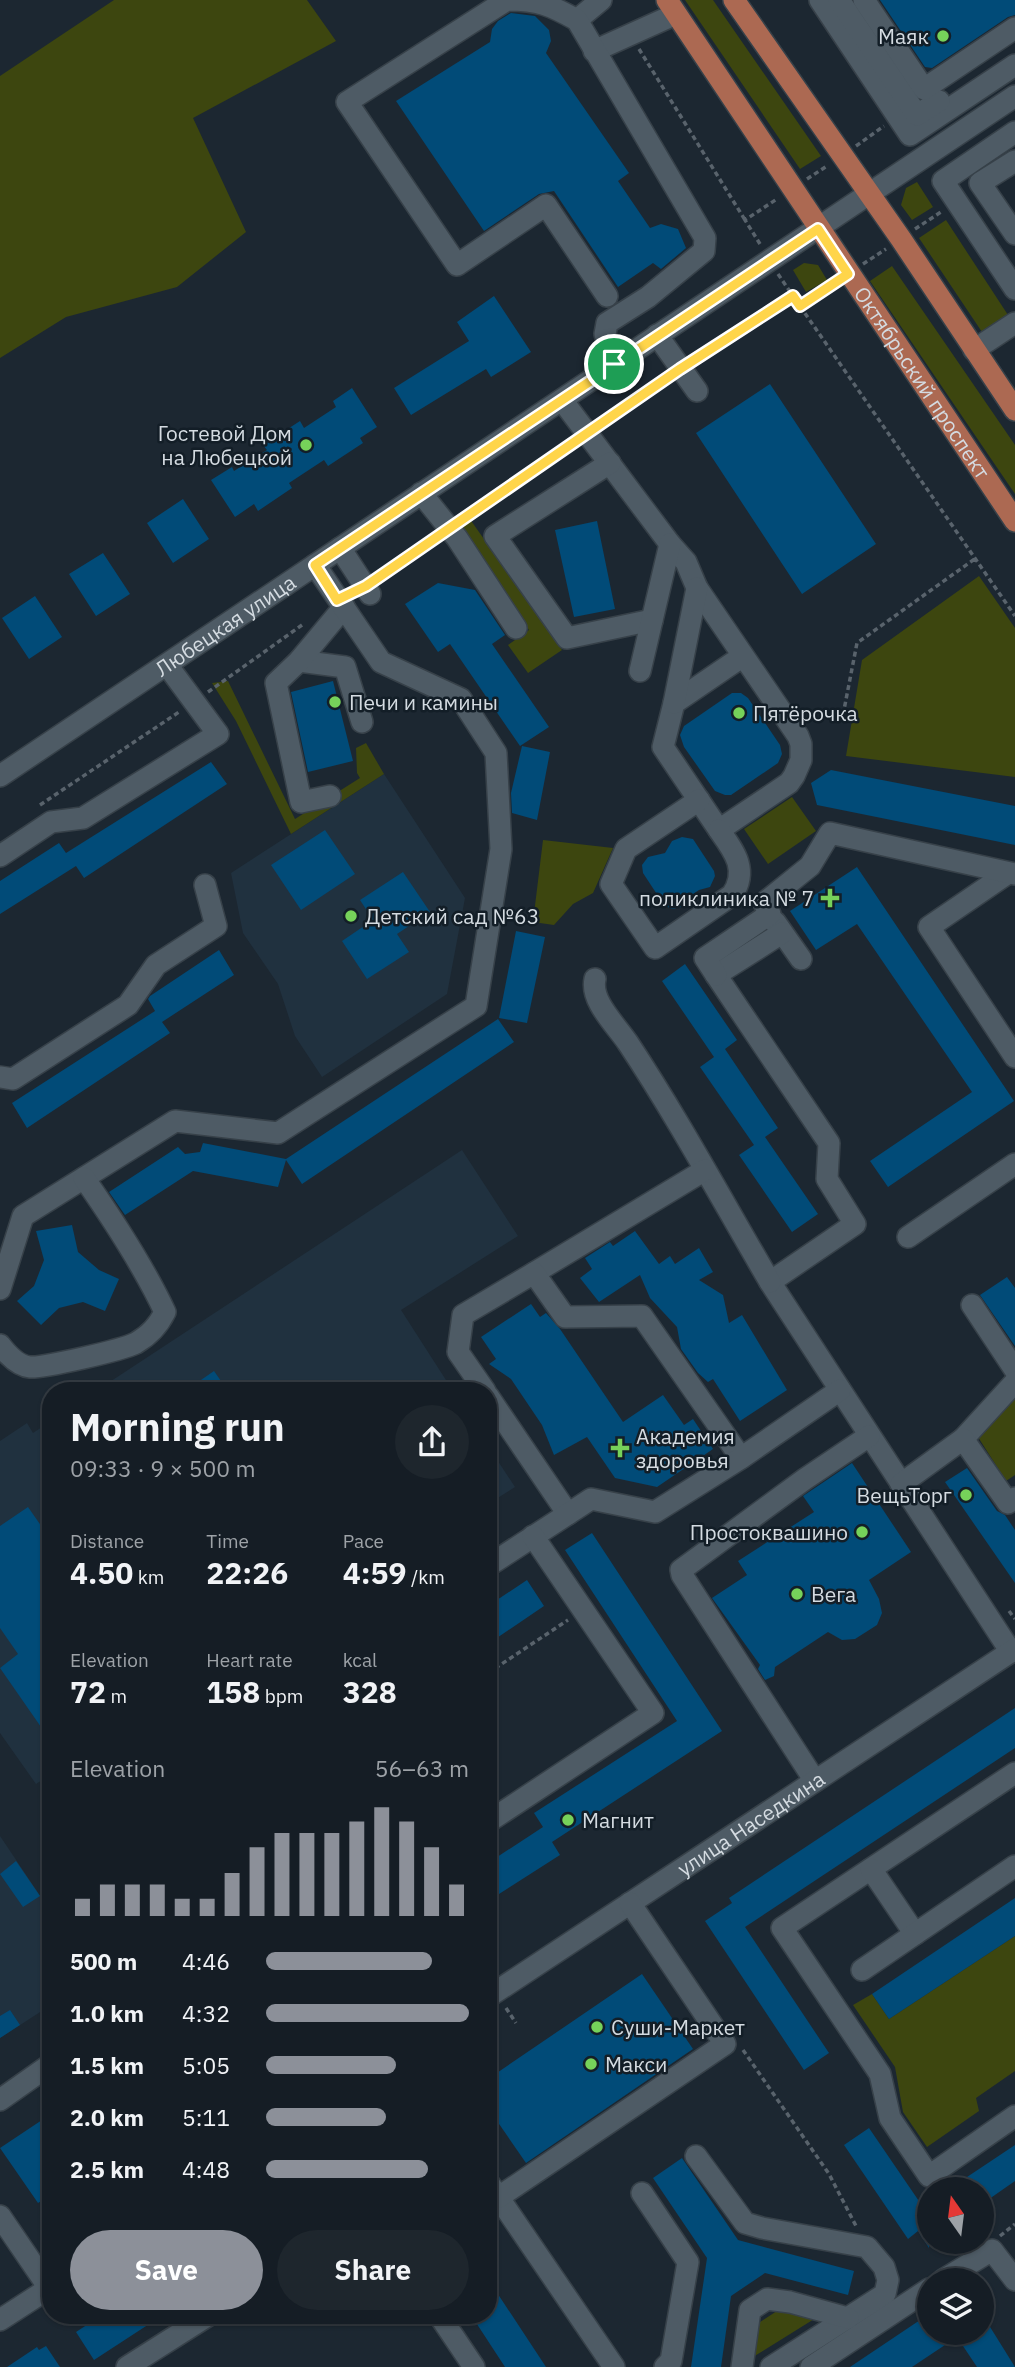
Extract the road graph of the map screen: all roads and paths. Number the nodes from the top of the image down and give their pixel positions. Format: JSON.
{"nodes":[{"id":1,"x":601,"y":0,"type":"edge"},
{"id":2,"x":734,"y":0,"type":"edge"},
{"id":3,"x":820,"y":0,"type":"edge"},
{"id":4,"x":839,"y":0,"type":"edge"},
{"id":5,"x":864,"y":0,"type":"edge"},
{"id":6,"x":671,"y":7,"type":"edge"},
{"id":7,"x":577,"y":20,"type":"junction"},
{"id":8,"x":1015,"y":28,"type":"edge"},
{"id":9,"x":630,"y":34,"type":"junction"},
{"id":10,"x":594,"y":51,"type":"junction"},
{"id":11,"x":1015,"y":51,"type":"edge"},
{"id":12,"x":1015,"y":65,"type":"edge"},
{"id":13,"x":1015,"y":96,"type":"edge"},
{"id":14,"x":985,"y":117,"type":"junction"},
{"id":15,"x":1008,"y":137,"type":"edge"},
{"id":16,"x":1015,"y":160,"type":"edge"},
{"id":17,"x":869,"y":194,"type":"junction"},
{"id":18,"x":950,"y":205,"type":"dead end"},
{"id":19,"x":1015,"y":206,"type":"edge"},
{"id":20,"x":1015,"y":215,"type":"edge"},
{"id":21,"x":745,"y":220,"type":"dead end"},
{"id":22,"x":818,"y":229,"type":"junction"},
{"id":23,"x":1015,"y":234,"type":"edge"},
{"id":24,"x":901,"y":239,"type":"junction"},
{"id":25,"x":848,"y":274,"type":"junction"},
{"id":26,"x":1015,"y":289,"type":"edge"},
{"id":27,"x":607,"y":296,"type":"dead end"},
{"id":28,"x":800,"y":306,"type":"junction"},
{"id":29,"x":1015,"y":323,"type":"edge"},
{"id":30,"x":657,"y":335,"type":"junction"},
{"id":31,"x":974,"y":350,"type":"junction"},
{"id":32,"x":614,"y":364,"type":"junction"},
{"id":33,"x":680,"y":369,"type":"junction"},
{"id":34,"x":697,"y":391,"type":"dead end"},
{"id":35,"x":562,"y":400,"type":"junction"},
{"id":36,"x":1015,"y":410,"type":"edge"},
{"id":37,"x":588,"y":433,"type":"junction"},
{"id":38,"x":610,"y":463,"type":"junction"},
{"id":39,"x":421,"y":493,"type":"junction"},
{"id":40,"x":1015,"y":521,"type":"edge"},
{"id":41,"x":450,"y":528,"type":"junction"},
{"id":42,"x":670,"y":544,"type":"junction"},
{"id":43,"x":341,"y":548,"type":"junction"},
{"id":44,"x":976,"y":558,"type":"junction"},
{"id":45,"x":315,"y":565,"type":"junction"},
{"id":46,"x":697,"y":588,"type":"junction"},
{"id":47,"x":368,"y":590,"type":"joint"},
{"id":48,"x":344,"y":607,"type":"junction"},
{"id":49,"x":1015,"y":616,"type":"edge"},
{"id":50,"x":652,"y":620,"type":"junction"},
{"id":51,"x":304,"y":624,"type":"dead end"},
{"id":52,"x":516,"y":628,"type":"dead end"},
{"id":53,"x":743,"y":656,"type":"junction"},
{"id":54,"x":299,"y":661,"type":"junction"},
{"id":55,"x":166,"y":665,"type":"junction"},
{"id":56,"x":640,"y":671,"type":"dead end"},
{"id":57,"x":194,"y":702,"type":"junction"},
{"id":58,"x":674,"y":703,"type":"junction"},
{"id":59,"x":843,"y":715,"type":"dead end"},
{"id":60,"x":362,"y":722,"type":"dead end"},
{"id":61,"x":0,"y":776,"type":"edge"},
{"id":62,"x":330,"y":796,"type":"dead end"},
{"id":63,"x":699,"y":800,"type":"junction"},
{"id":64,"x":34,"y":808,"type":"dead end"},
{"id":65,"x":719,"y":830,"type":"junction"},
{"id":66,"x":0,"y":856,"type":"edge"},
{"id":67,"x":1011,"y":873,"type":"edge"},
{"id":68,"x":205,"y":885,"type":"dead end"},
{"id":69,"x":770,"y":914,"type":"junction"},
{"id":70,"x":782,"y":933,"type":"junction"},
{"id":71,"x":801,"y":960,"type":"dead end"},
{"id":72,"x":716,"y":975,"type":"junction"},
{"id":73,"x":595,"y":979,"type":"dead end"},
{"id":74,"x":1015,"y":1057,"type":"edge"},
{"id":75,"x":0,"y":1077,"type":"edge"},
{"id":76,"x":1015,"y":1164,"type":"edge"},
{"id":77,"x":705,"y":1170,"type":"junction"},
{"id":78,"x":84,"y":1178,"type":"junction"},
{"id":79,"x":908,"y":1237,"type":"dead end"},
{"id":80,"x":534,"y":1273,"type":"junction"},
{"id":81,"x":769,"y":1282,"type":"junction"},
{"id":82,"x":0,"y":1289,"type":"edge"},
{"id":83,"x":972,"y":1305,"type":"dead end"},
{"id":84,"x":0,"y":1345,"type":"edge"},
{"id":85,"x":1015,"y":1370,"type":"edge"},
{"id":86,"x":479,"y":1382,"type":"edge"},
{"id":87,"x":1015,"y":1382,"type":"edge"},
{"id":88,"x":840,"y":1390,"type":"junction"},
{"id":89,"x":497,"y":1409,"type":"edge"},
{"id":90,"x":869,"y":1436,"type":"junction"},
{"id":91,"x":963,"y":1440,"type":"junction"},
{"id":92,"x":741,"y":1458,"type":"junction"},
{"id":93,"x":901,"y":1484,"type":"junction"},
{"id":94,"x":1015,"y":1497,"type":"edge"},
{"id":95,"x":568,"y":1514,"type":"junction"},
{"id":96,"x":533,"y":1536,"type":"junction"},
{"id":97,"x":497,"y":1560,"type":"edge"},
{"id":98,"x":583,"y":1611,"type":"junction"},
{"id":99,"x":1013,"y":1650,"type":"edge"},
{"id":100,"x":497,"y":1667,"type":"edge"},
{"id":101,"x":1015,"y":1773,"type":"edge"},
{"id":102,"x":814,"y":1782,"type":"junction"},
{"id":103,"x":497,"y":1816,"type":"edge"},
{"id":104,"x":1015,"y":1866,"type":"edge"},
{"id":105,"x":871,"y":1869,"type":"junction"},
{"id":106,"x":631,"y":1903,"type":"junction"},
{"id":107,"x":915,"y":1934,"type":"junction"},
{"id":108,"x":862,"y":1970,"type":"dead end"},
{"id":109,"x":497,"y":1991,"type":"edge"},
{"id":110,"x":725,"y":2044,"type":"junction"},
{"id":111,"x":42,"y":2070,"type":"edge"},
{"id":112,"x":0,"y":2100,"type":"edge"},
{"id":113,"x":1015,"y":2116,"type":"edge"},
{"id":114,"x":696,"y":2156,"type":"dead end"},
{"id":115,"x":497,"y":2187,"type":"edge"},
{"id":116,"x":642,"y":2193,"type":"dead end"},
{"id":117,"x":497,"y":2196,"type":"edge"},
{"id":118,"x":0,"y":2216,"type":"edge"},
{"id":119,"x":867,"y":2247,"type":"junction"},
{"id":120,"x":963,"y":2268,"type":"edge"},
{"id":121,"x":42,"y":2276,"type":"edge"},
{"id":122,"x":1015,"y":2280,"type":"edge"},
{"id":123,"x":42,"y":2292,"type":"edge"},
{"id":124,"x":917,"y":2297,"type":"edge"},
{"id":125,"x":848,"y":2318,"type":"junction"},
{"id":126,"x":0,"y":2320,"type":"edge"},
{"id":127,"x":195,"y":2324,"type":"edge"},
{"id":128,"x":445,"y":2324,"type":"edge"},
{"id":129,"x":127,"y":2367,"type":"edge"},
{"id":130,"x":474,"y":2367,"type":"edge"},
{"id":131,"x":614,"y":2367,"type":"edge"},
{"id":132,"x":665,"y":2367,"type":"edge"},
{"id":133,"x":742,"y":2367,"type":"edge"},
{"id":134,"x":771,"y":2367,"type":"edge"},
{"id":135,"x":811,"y":2367,"type":"edge"}],
"edges":[{"from":1,"to":7,"type":"street"},
{"from":2,"to":17,"type":"main road"},
{"from":3,"to":12,"type":"street"},
{"from":4,"to":11,"type":"street"},
{"from":5,"to":8,"type":"street"},
{"from":6,"to":9,"type":"street"},
{"from":6,"to":22,"type":"main road","name":"Октябрьский проспект"},
{"from":7,"to":10,"type":"street"},
{"from":7,"to":27,"type":"street"},
{"from":9,"to":10,"type":"street"},
{"from":9,"to":21,"type":"path"},
{"from":10,"to":32,"type":"street"},
{"from":13,"to":14,"type":"street","name":"Любецкая улица"},
{"from":14,"to":15,"type":"street"},
{"from":14,"to":17,"type":"street","name":"Любецкая улица"},
{"from":15,"to":16,"type":"street"},
{"from":15,"to":26,"type":"street"},
{"from":16,"to":23,"type":"street"},
{"from":17,"to":22,"type":"street","name":"Любецкая улица"},
{"from":17,"to":24,"type":"main road"},
{"from":18,"to":24,"type":"path"},
{"from":19,"to":20,"type":"street"},
{"from":22,"to":25,"type":"main road","name":"Октябрьский проспект"},
{"from":22,"to":30,"type":"street","name":"Любецкая улица"},
{"from":24,"to":25,"type":"path"},
{"from":24,"to":31,"type":"main road"},
{"from":25,"to":28,"type":"path"},
{"from":25,"to":40,"type":"main road","name":"Октябрьский проспект"},
{"from":28,"to":33,"type":"path"},
{"from":28,"to":44,"type":"path"},
{"from":29,"to":31,"type":"street"},
{"from":30,"to":32,"type":"street","name":"Любецкая улица"},
{"from":30,"to":33,"type":"street"},
{"from":31,"to":36,"type":"main road"},
{"from":32,"to":35,"type":"street","name":"Любецкая улица"},
{"from":33,"to":34,"type":"street"},
{"from":33,"to":37,"type":"path"},
{"from":35,"to":37,"type":"street"},
{"from":35,"to":39,"type":"street","name":"Любецкая улица"},
{"from":37,"to":38,"type":"street"},
{"from":37,"to":41,"type":"path"},
{"from":38,"to":42,"type":"street"},
{"from":38,"to":50,"type":"street"},
{"from":39,"to":41,"type":"street"},
{"from":39,"to":43,"type":"street","name":"Любецкая улица"},
{"from":41,"to":47,"type":"path"},
{"from":41,"to":52,"type":"street"},
{"from":42,"to":46,"type":"street"},
{"from":42,"to":50,"type":"street"},
{"from":43,"to":45,"type":"street","name":"Любецкая улица"},
{"from":43,"to":47,"type":"street"},
{"from":44,"to":49,"type":"path"},
{"from":44,"to":59,"type":"path"},
{"from":45,"to":48,"type":"street"},
{"from":45,"to":55,"type":"street","name":"Любецкая улица"},
{"from":46,"to":53,"type":"street"},
{"from":46,"to":58,"type":"street"},
{"from":48,"to":54,"type":"street"},
{"from":48,"to":78,"type":"street"},
{"from":50,"to":56,"type":"street"},
{"from":51,"to":57,"type":"path"},
{"from":53,"to":58,"type":"street"},
{"from":53,"to":65,"type":"street"},
{"from":54,"to":60,"type":"street"},
{"from":54,"to":62,"type":"street"},
{"from":55,"to":57,"type":"street"},
{"from":55,"to":61,"type":"street","name":"Любецкая улица"},
{"from":57,"to":64,"type":"path"},
{"from":57,"to":66,"type":"street"},
{"from":58,"to":63,"type":"street"},
{"from":63,"to":65,"type":"street"},
{"from":63,"to":65,"type":"street"},
{"from":67,"to":69,"type":"street"},
{"from":67,"to":74,"type":"street"},
{"from":68,"to":75,"type":"street"},
{"from":69,"to":70,"type":"street"},
{"from":69,"to":72,"type":"street"},
{"from":70,"to":71,"type":"street"},
{"from":70,"to":72,"type":"street"},
{"from":72,"to":81,"type":"street"},
{"from":73,"to":77,"type":"street"},
{"from":76,"to":79,"type":"street"},
{"from":77,"to":80,"type":"street"},
{"from":77,"to":81,"type":"street"},
{"from":78,"to":82,"type":"street"},
{"from":78,"to":84,"type":"street"},
{"from":80,"to":86,"type":"street"},
{"from":80,"to":92,"type":"street"},
{"from":81,"to":88,"type":"street"},
{"from":83,"to":85,"type":"street"},
{"from":87,"to":91,"type":"street"},
{"from":88,"to":90,"type":"street"},
{"from":88,"to":92,"type":"street"},
{"from":89,"to":95,"type":"street"},
{"from":90,"to":93,"type":"street"},
{"from":90,"to":102,"type":"street"},
{"from":91,"to":93,"type":"street"},
{"from":91,"to":94,"type":"street"},
{"from":92,"to":95,"type":"street"},
{"from":93,"to":99,"type":"street"},
{"from":95,"to":96,"type":"street"},
{"from":96,"to":97,"type":"street"},
{"from":96,"to":98,"type":"street"},
{"from":98,"to":100,"type":"path"},
{"from":98,"to":103,"type":"street"},
{"from":99,"to":102,"type":"street","name":"улица Наседкина"},
{"from":101,"to":105,"type":"street"},
{"from":102,"to":106,"type":"street","name":"улица Наседкина"},
{"from":104,"to":107,"type":"street"},
{"from":105,"to":107,"type":"street"},
{"from":105,"to":113,"type":"street"},
{"from":106,"to":109,"type":"street","name":"улица Наседкина"},
{"from":106,"to":110,"type":"street"},
{"from":107,"to":108,"type":"street"},
{"from":110,"to":115,"type":"street"},
{"from":110,"to":119,"type":"path"},
{"from":111,"to":112,"type":"street"},
{"from":114,"to":119,"type":"street"},
{"from":116,"to":132,"type":"street"},
{"from":117,"to":131,"type":"street"},
{"from":118,"to":121,"type":"street"},
{"from":119,"to":125,"type":"street"},
{"from":120,"to":122,"type":"street"},
{"from":123,"to":126,"type":"street"},
{"from":124,"to":135,"type":"street"},
{"from":125,"to":133,"type":"street"},
{"from":125,"to":134,"type":"street"},
{"from":127,"to":129,"type":"street"},
{"from":128,"to":130,"type":"street"}]}
